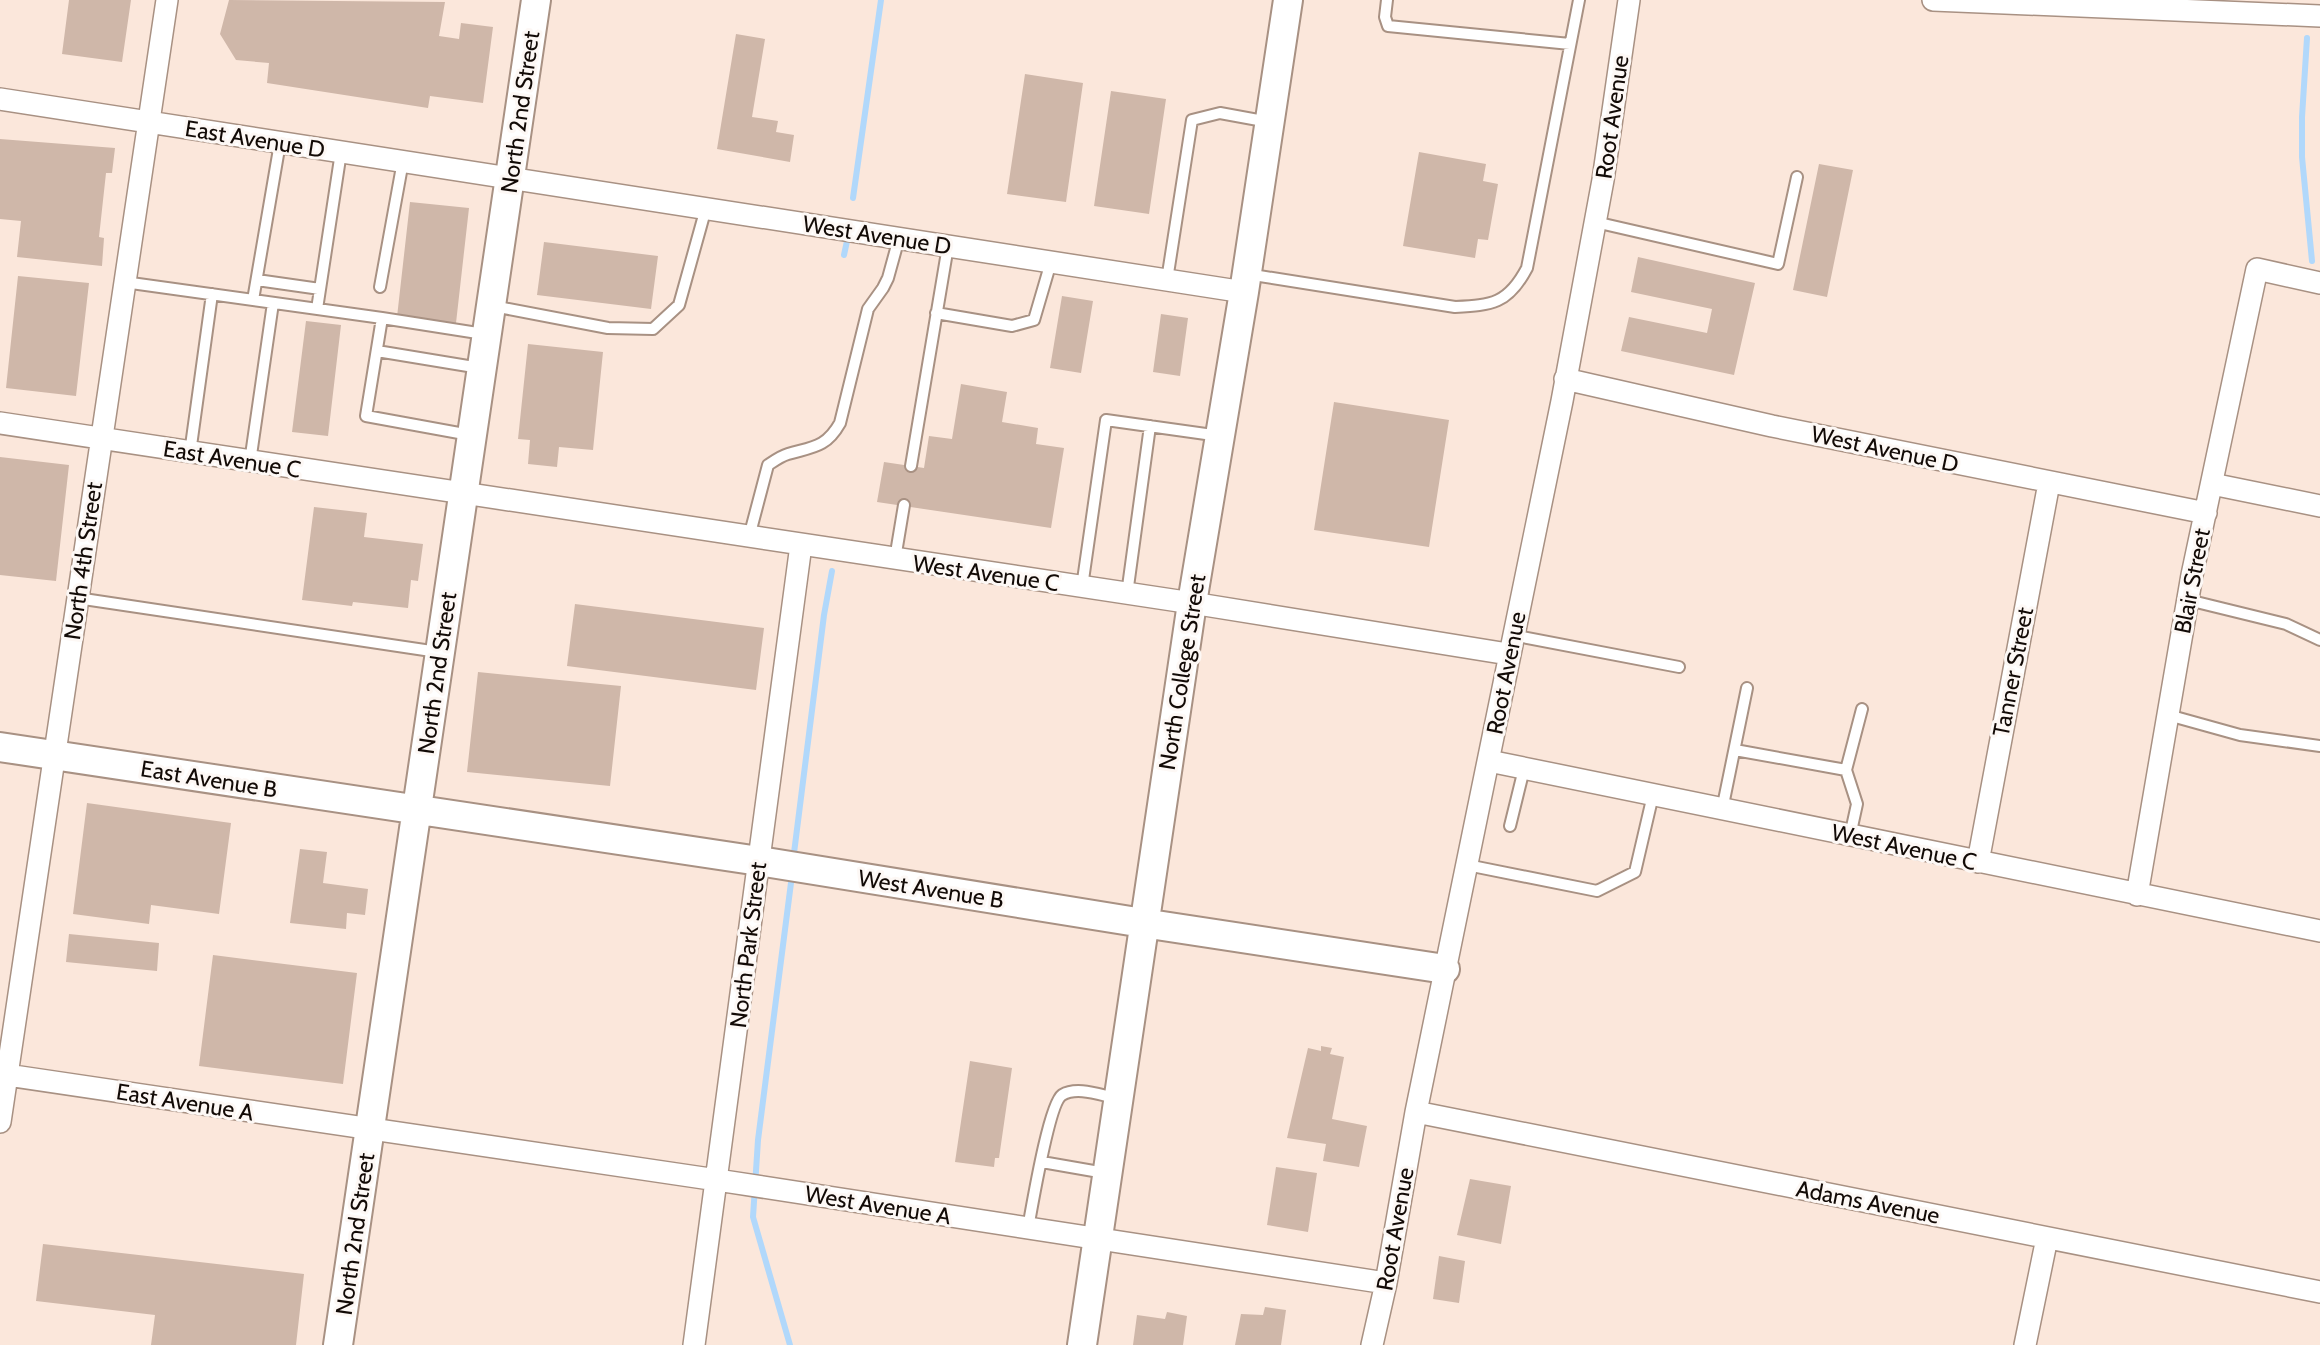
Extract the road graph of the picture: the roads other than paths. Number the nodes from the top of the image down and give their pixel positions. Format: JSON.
{"nodes":[{"id":1,"x":167,"y":0,"type":"edge"},
{"id":2,"x":536,"y":0,"type":"edge"},
{"id":3,"x":1287,"y":0,"type":"edge"},
{"id":4,"x":1387,"y":0,"type":"edge"},
{"id":5,"x":1579,"y":0,"type":"edge"},
{"id":6,"x":1629,"y":0,"type":"edge"},
{"id":7,"x":1933,"y":0,"type":"edge"},
{"id":8,"x":2320,"y":16,"type":"edge"},
{"id":9,"x":1570,"y":44,"type":"junction"},
{"id":10,"x":0,"y":99,"type":"edge"},
{"id":11,"x":147,"y":122,"type":"junction"},
{"id":12,"x":1269,"y":122,"type":"junction"},
{"id":13,"x":279,"y":142,"type":"junction"},
{"id":14,"x":341,"y":152,"type":"junction"},
{"id":15,"x":403,"y":161,"type":"junction"},
{"id":16,"x":1797,"y":177,"type":"dead end"},
{"id":17,"x":510,"y":178,"type":"junction"},
{"id":18,"x":706,"y":208,"type":"junction"},
{"id":19,"x":1595,"y":222,"type":"junction"},
{"id":20,"x":899,"y":238,"type":"junction"},
{"id":21,"x":948,"y":246,"type":"junction"},
{"id":22,"x":1051,"y":262,"type":"junction"},
{"id":23,"x":257,"y":279,"type":"junction"},
{"id":24,"x":1167,"y":280,"type":"junction"},
{"id":25,"x":124,"y":282,"type":"junction"},
{"id":26,"x":1245,"y":283,"type":"junction"},
{"id":27,"x":2320,"y":283,"type":"edge"},
{"id":28,"x":380,"y":287,"type":"dead end"},
{"id":29,"x":320,"y":289,"type":"junction"},
{"id":30,"x":212,"y":294,"type":"junction"},
{"id":31,"x":253,"y":300,"type":"junction"},
{"id":32,"x":273,"y":303,"type":"junction"},
{"id":33,"x":492,"y":305,"type":"junction"},
{"id":34,"x":317,"y":309,"type":"junction"},
{"id":35,"x":936,"y":313,"type":"junction"},
{"id":36,"x":382,"y":318,"type":"junction"},
{"id":37,"x":487,"y":335,"type":"junction"},
{"id":38,"x":377,"y":351,"type":"junction"},
{"id":39,"x":482,"y":369,"type":"junction"},
{"id":40,"x":1565,"y":379,"type":"junction"},
{"id":41,"x":0,"y":423,"type":"edge"},
{"id":42,"x":1150,"y":426,"type":"junction"},
{"id":43,"x":472,"y":436,"type":"junction"},
{"id":44,"x":1220,"y":436,"type":"junction"},
{"id":45,"x":101,"y":439,"type":"junction"},
{"id":46,"x":190,"y":453,"type":"junction"},
{"id":47,"x":250,"y":462,"type":"junction"},
{"id":48,"x":911,"y":466,"type":"dead end"},
{"id":49,"x":2049,"y":483,"type":"junction"},
{"id":50,"x":2211,"y":484,"type":"junction"},
{"id":51,"x":464,"y":494,"type":"junction"},
{"id":52,"x":904,"y":505,"type":"dead end"},
{"id":53,"x":2320,"y":506,"type":"edge"},
{"id":54,"x":2206,"y":513,"type":"junction"},
{"id":55,"x":749,"y":537,"type":"junction"},
{"id":56,"x":801,"y":545,"type":"junction"},
{"id":57,"x":895,"y":559,"type":"junction"},
{"id":58,"x":1082,"y":587,"type":"junction"},
{"id":59,"x":1127,"y":594,"type":"junction"},
{"id":60,"x":77,"y":598,"type":"junction"},
{"id":61,"x":2188,"y":600,"type":"junction"},
{"id":62,"x":1192,"y":603,"type":"junction"},
{"id":63,"x":2320,"y":640,"type":"edge"},
{"id":64,"x":1510,"y":645,"type":"junction"},
{"id":65,"x":440,"y":652,"type":"junction"},
{"id":66,"x":1679,"y":667,"type":"dead end"},
{"id":67,"x":1747,"y":688,"type":"dead end"},
{"id":68,"x":1862,"y":709,"type":"dead end"},
{"id":69,"x":2168,"y":715,"type":"junction"},
{"id":70,"x":2320,"y":746,"type":"edge"},
{"id":71,"x":0,"y":747,"type":"edge"},
{"id":72,"x":1735,"y":750,"type":"junction"},
{"id":73,"x":54,"y":755,"type":"junction"},
{"id":74,"x":1489,"y":761,"type":"junction"},
{"id":75,"x":1524,"y":769,"type":"junction"},
{"id":76,"x":1846,"y":770,"type":"junction"},
{"id":77,"x":1653,"y":795,"type":"junction"},
{"id":78,"x":1722,"y":810,"type":"junction"},
{"id":79,"x":417,"y":811,"type":"junction"},
{"id":80,"x":1510,"y":826,"type":"dead end"},
{"id":81,"x":1850,"y":836,"type":"junction"},
{"id":82,"x":766,"y":862,"type":"junction"},
{"id":83,"x":1978,"y":862,"type":"junction"},
{"id":84,"x":1467,"y":865,"type":"junction"},
{"id":85,"x":2137,"y":895,"type":"junction"},
{"id":86,"x":1143,"y":923,"type":"junction"},
{"id":87,"x":2320,"y":931,"type":"edge"},
{"id":88,"x":1445,"y":969,"type":"junction"},
{"id":89,"x":4,"y":1075,"type":"edge"},
{"id":90,"x":1119,"y":1099,"type":"junction"},
{"id":91,"x":1416,"y":1112,"type":"junction"},
{"id":92,"x":0,"y":1122,"type":"edge"},
{"id":93,"x":370,"y":1130,"type":"junction"},
{"id":94,"x":1042,"y":1162,"type":"junction"},
{"id":95,"x":1108,"y":1173,"type":"junction"},
{"id":96,"x":725,"y":1181,"type":"junction"},
{"id":97,"x":1028,"y":1228,"type":"junction"},
{"id":98,"x":2047,"y":1238,"type":"junction"},
{"id":99,"x":1099,"y":1239,"type":"junction"},
{"id":100,"x":1386,"y":1283,"type":"junction"},
{"id":101,"x":2320,"y":1292,"type":"edge"},
{"id":102,"x":1377,"y":1344,"type":"edge"},
{"id":103,"x":338,"y":1345,"type":"edge"},
{"id":104,"x":694,"y":1345,"type":"edge"},
{"id":105,"x":1082,"y":1345,"type":"edge"},
{"id":106,"x":2025,"y":1345,"type":"edge"}],
"edges":[{"from":1,"to":11,"type":"street","name":"North 4th Street"},
{"from":2,"to":17,"type":"street","name":"North 2nd Street"},
{"from":3,"to":12,"type":"street","name":"North College Street"},
{"from":4,"to":9,"type":"lane"},
{"from":5,"to":9,"type":"lane"},
{"from":6,"to":19,"type":"street","name":"Root Avenue"},
{"from":7,"to":8,"type":"street"},
{"from":9,"to":26,"type":"lane"},
{"from":10,"to":11,"type":"street","name":"East Avenue D"},
{"from":11,"to":13,"type":"street","name":"East Avenue D"},
{"from":11,"to":25,"type":"street","name":"North 4th Street"},
{"from":12,"to":24,"type":"lane"},
{"from":12,"to":26,"type":"street","name":"North College Street"},
{"from":13,"to":14,"type":"street","name":"East Avenue D"},
{"from":13,"to":23,"type":"lane"},
{"from":14,"to":15,"type":"street","name":"East Avenue D"},
{"from":14,"to":29,"type":"lane"},
{"from":15,"to":17,"type":"street","name":"East Avenue D"},
{"from":15,"to":28,"type":"lane"},
{"from":16,"to":19,"type":"lane"},
{"from":17,"to":18,"type":"street","name":"West Avenue D"},
{"from":17,"to":33,"type":"street","name":"North 2nd Street"},
{"from":18,"to":20,"type":"street","name":"West Avenue D"},
{"from":18,"to":33,"type":"lane"},
{"from":19,"to":40,"type":"street","name":"Root Avenue"},
{"from":20,"to":21,"type":"street","name":"West Avenue D"},
{"from":20,"to":55,"type":"lane"},
{"from":21,"to":22,"type":"street","name":"West Avenue D"},
{"from":21,"to":35,"type":"lane"},
{"from":22,"to":24,"type":"street","name":"West Avenue D"},
{"from":22,"to":35,"type":"lane"},
{"from":23,"to":29,"type":"lane"},
{"from":23,"to":31,"type":"lane"},
{"from":24,"to":26,"type":"street","name":"West Avenue D"},
{"from":25,"to":30,"type":"lane"},
{"from":25,"to":45,"type":"street","name":"North 4th Street"},
{"from":26,"to":44,"type":"street","name":"North College Street"},
{"from":27,"to":50,"type":"street","name":"Blair Street"},
{"from":29,"to":34,"type":"lane"},
{"from":30,"to":31,"type":"lane"},
{"from":30,"to":46,"type":"lane"},
{"from":31,"to":32,"type":"lane"},
{"from":32,"to":34,"type":"lane"},
{"from":32,"to":47,"type":"lane"},
{"from":33,"to":37,"type":"street","name":"North 2nd Street"},
{"from":34,"to":36,"type":"lane"},
{"from":35,"to":48,"type":"lane"},
{"from":36,"to":37,"type":"lane"},
{"from":36,"to":38,"type":"lane"},
{"from":37,"to":39,"type":"street","name":"North 2nd Street"},
{"from":38,"to":39,"type":"lane"},
{"from":38,"to":43,"type":"lane"},
{"from":39,"to":43,"type":"street","name":"North 2nd Street"},
{"from":40,"to":49,"type":"street","name":"West Avenue D"},
{"from":40,"to":64,"type":"street","name":"Root Avenue"},
{"from":41,"to":45,"type":"street","name":"East Avenue C"},
{"from":42,"to":44,"type":"lane"},
{"from":42,"to":58,"type":"lane"},
{"from":42,"to":59,"type":"lane"},
{"from":43,"to":51,"type":"street","name":"North 2nd Street"},
{"from":44,"to":62,"type":"street","name":"North College Street"},
{"from":45,"to":46,"type":"street","name":"East Avenue C"},
{"from":45,"to":60,"type":"street","name":"North 4th Street"},
{"from":46,"to":47,"type":"street","name":"East Avenue C"},
{"from":47,"to":51,"type":"street","name":"East Avenue C"},
{"from":49,"to":54,"type":"street","name":"West Avenue D"},
{"from":49,"to":83,"type":"street","name":"Tanner Street"},
{"from":50,"to":53,"type":"street"},
{"from":50,"to":54,"type":"street","name":"Blair Street"},
{"from":51,"to":55,"type":"street","name":"West Avenue C"},
{"from":51,"to":65,"type":"street","name":"North 2nd Street"},
{"from":52,"to":57,"type":"lane"},
{"from":54,"to":61,"type":"street","name":"Blair Street"},
{"from":55,"to":56,"type":"street","name":"West Avenue C"},
{"from":56,"to":57,"type":"street","name":"West Avenue C"},
{"from":56,"to":82,"type":"street","name":"North Park Street"},
{"from":57,"to":58,"type":"street","name":"West Avenue C"},
{"from":58,"to":59,"type":"street","name":"West Avenue C"},
{"from":59,"to":62,"type":"street","name":"West Avenue C"},
{"from":60,"to":65,"type":"lane"},
{"from":60,"to":73,"type":"street","name":"North 4th Street"},
{"from":61,"to":63,"type":"lane"},
{"from":61,"to":69,"type":"street","name":"Blair Street"},
{"from":62,"to":64,"type":"street","name":"West Avenue C"},
{"from":62,"to":86,"type":"street","name":"North College Street"},
{"from":64,"to":66,"type":"lane"},
{"from":64,"to":74,"type":"street","name":"Root Avenue"},
{"from":65,"to":79,"type":"street","name":"North 2nd Street"},
{"from":67,"to":72,"type":"lane"},
{"from":68,"to":76,"type":"lane"},
{"from":69,"to":70,"type":"lane"},
{"from":69,"to":85,"type":"street","name":"Blair Street"},
{"from":71,"to":73,"type":"street","name":"East Avenue B"},
{"from":72,"to":76,"type":"lane"},
{"from":72,"to":78,"type":"lane"},
{"from":73,"to":79,"type":"street","name":"East Avenue B"},
{"from":73,"to":89,"type":"street","name":"North 4th Street"},
{"from":74,"to":75,"type":"street","name":"West Avenue C"},
{"from":74,"to":84,"type":"street","name":"Root Avenue"},
{"from":75,"to":77,"type":"street","name":"West Avenue C"},
{"from":75,"to":80,"type":"lane"},
{"from":76,"to":81,"type":"lane"},
{"from":77,"to":78,"type":"street","name":"West Avenue C"},
{"from":77,"to":84,"type":"lane"},
{"from":78,"to":81,"type":"street","name":"West Avenue C"},
{"from":79,"to":82,"type":"street","name":"West Avenue B"},
{"from":79,"to":93,"type":"street","name":"North 2nd Street"},
{"from":81,"to":83,"type":"street","name":"West Avenue C"},
{"from":82,"to":86,"type":"street","name":"West Avenue B"},
{"from":82,"to":96,"type":"street","name":"North Park Street"},
{"from":83,"to":85,"type":"street","name":"West Avenue C"},
{"from":84,"to":88,"type":"street","name":"Root Avenue"},
{"from":85,"to":87,"type":"street","name":"West Avenue C"},
{"from":86,"to":88,"type":"street","name":"West Avenue B"},
{"from":86,"to":90,"type":"street","name":"North College Street"},
{"from":88,"to":91,"type":"street","name":"Root Avenue"},
{"from":89,"to":92,"type":"street","name":"North 4th Street"},
{"from":89,"to":93,"type":"street","name":"East Avenue A"},
{"from":90,"to":94,"type":"lane"},
{"from":90,"to":95,"type":"street","name":"North College Street"},
{"from":91,"to":98,"type":"street","name":"Adams Avenue"},
{"from":91,"to":100,"type":"street","name":"Root Avenue"},
{"from":93,"to":96,"type":"street","name":"West Avenue A"},
{"from":93,"to":103,"type":"street","name":"North 2nd Street"},
{"from":94,"to":95,"type":"lane"},
{"from":94,"to":97,"type":"lane"},
{"from":95,"to":99,"type":"street","name":"North College Street"},
{"from":96,"to":97,"type":"street","name":"West Avenue A"},
{"from":96,"to":104,"type":"street","name":"North Park Street"},
{"from":97,"to":99,"type":"street","name":"West Avenue A"},
{"from":98,"to":101,"type":"street","name":"Adams Avenue"},
{"from":98,"to":106,"type":"street"},
{"from":99,"to":100,"type":"street","name":"West Avenue A"},
{"from":99,"to":105,"type":"street","name":"North College Street"},
{"from":100,"to":102,"type":"street","name":"Root Avenue"}]}
